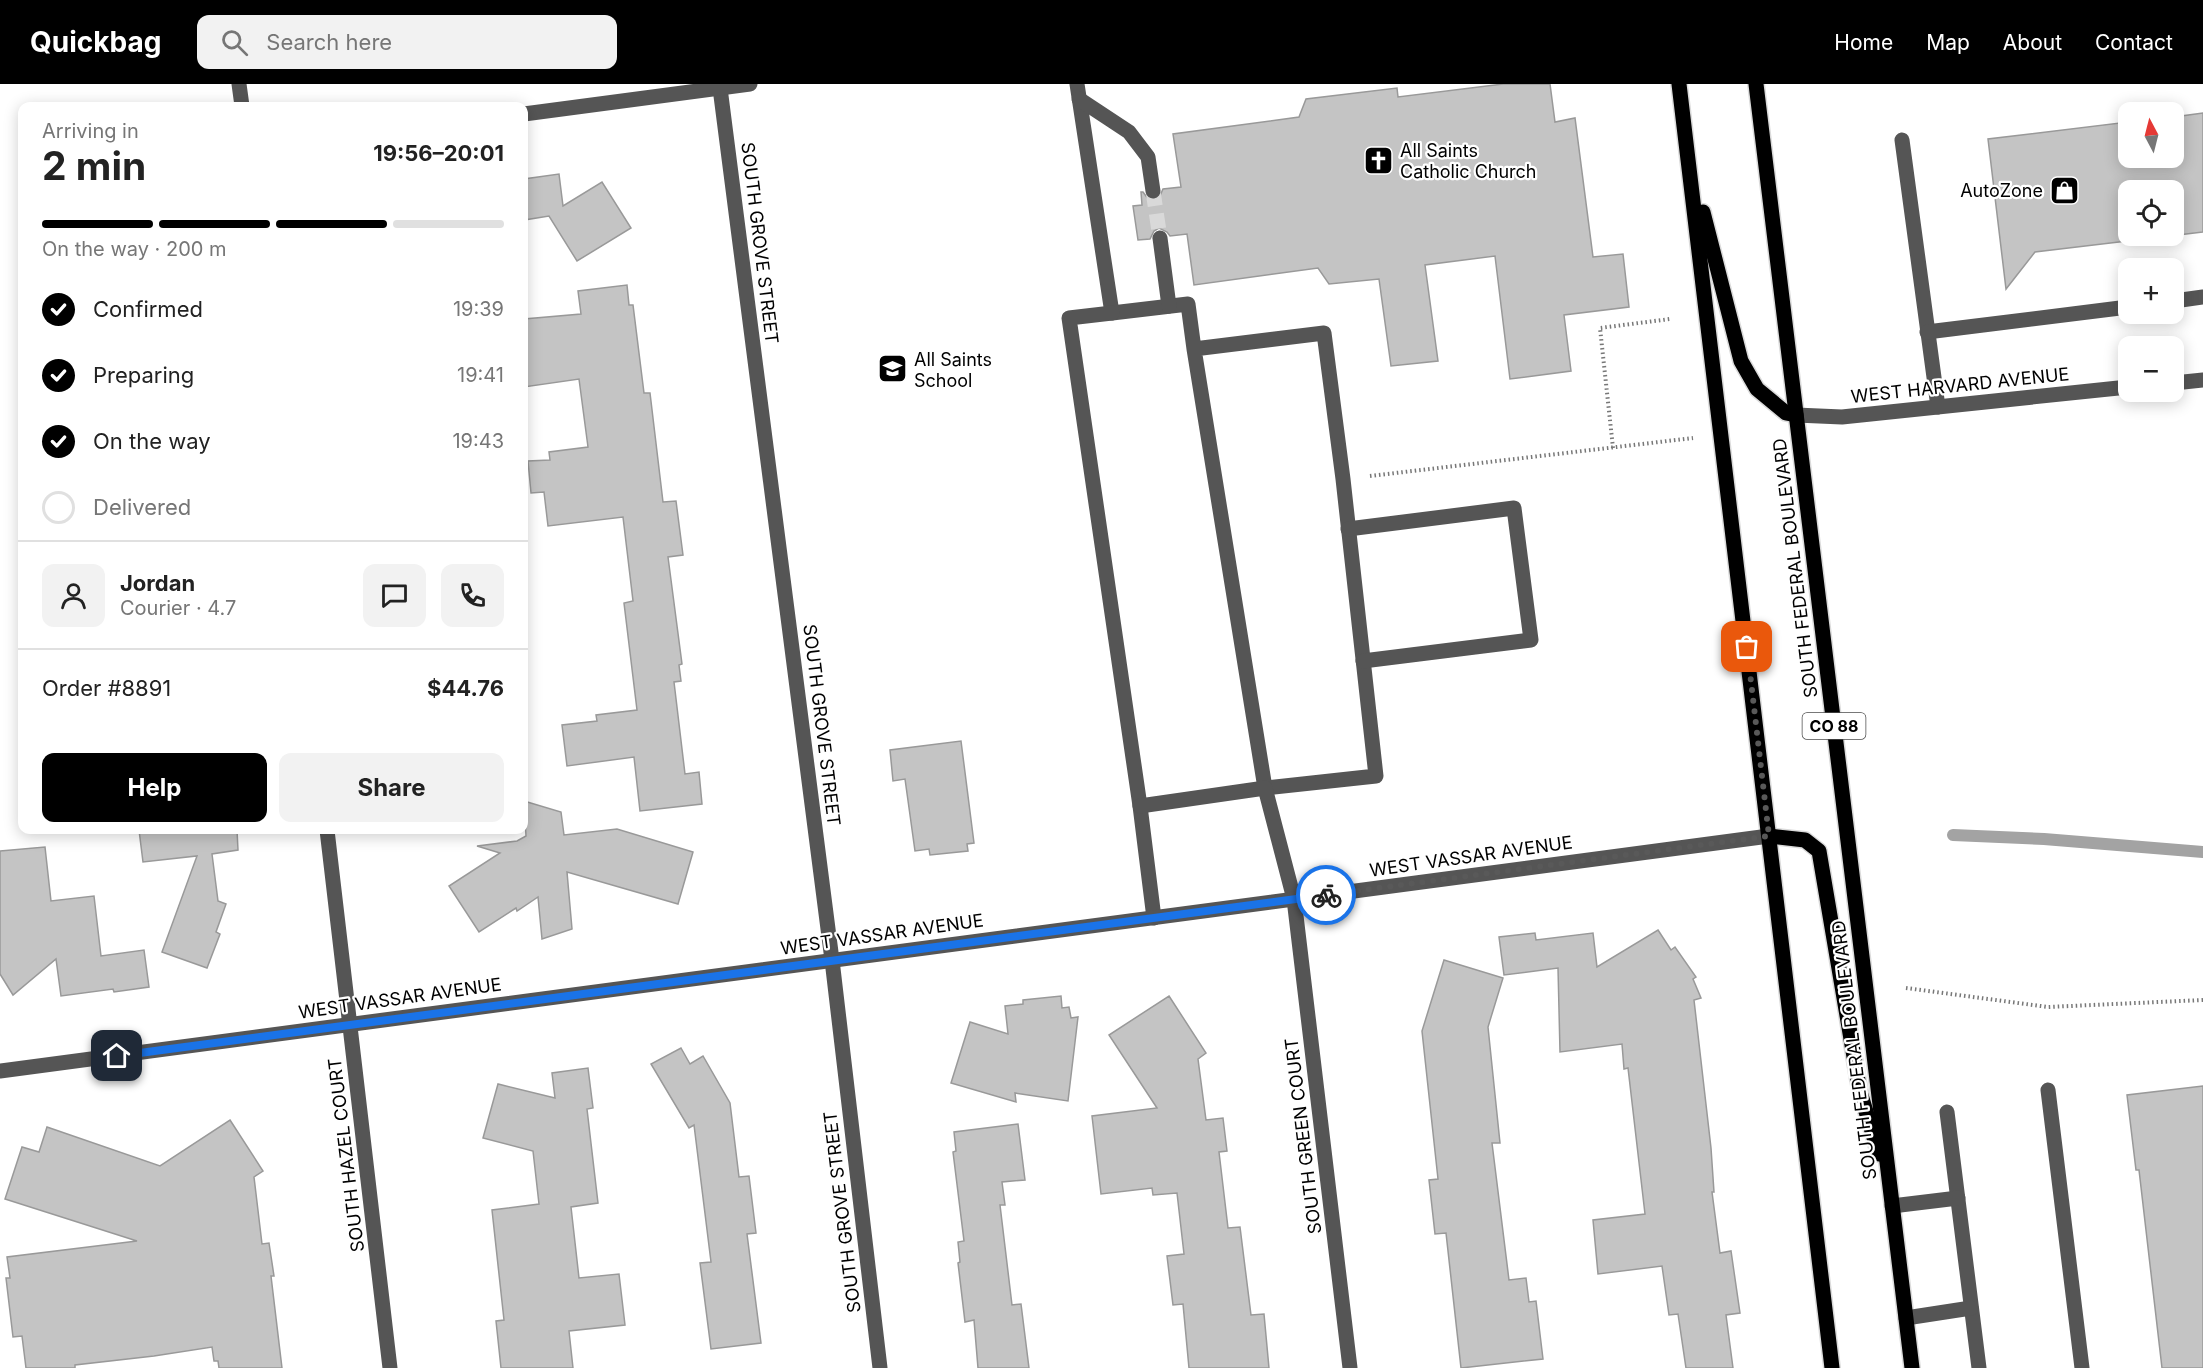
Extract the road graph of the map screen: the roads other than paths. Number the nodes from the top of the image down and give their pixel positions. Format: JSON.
{"nodes":[{"id":1,"x":239,"y":84,"type":"edge"},
{"id":2,"x":750,"y":84,"type":"edge"},
{"id":3,"x":1680,"y":84,"type":"edge"},
{"id":4,"x":1756,"y":84,"type":"edge"},
{"id":5,"x":720,"y":88,"type":"junction"},
{"id":6,"x":1078,"y":92,"type":"edge"},
{"id":7,"x":242,"y":102,"type":"edge"},
{"id":8,"x":528,"y":113,"type":"edge"},
{"id":9,"x":1902,"y":140,"type":"dead end"},
{"id":10,"x":1688,"y":154,"type":"junction"},
{"id":11,"x":1153,"y":190,"type":"tunnel mouth"},
{"id":12,"x":1160,"y":238,"type":"tunnel mouth"},
{"id":13,"x":2203,"y":297,"type":"edge"},
{"id":14,"x":2184,"y":300,"type":"edge"},
{"id":15,"x":1169,"y":306,"type":"junction"},
{"id":16,"x":2118,"y":308,"type":"edge"},
{"id":17,"x":1112,"y":313,"type":"junction"},
{"id":18,"x":1927,"y":332,"type":"junction"},
{"id":19,"x":1194,"y":349,"type":"junction"},
{"id":20,"x":2203,"y":380,"type":"edge"},
{"id":21,"x":2184,"y":382,"type":"edge"},
{"id":22,"x":2118,"y":388,"type":"edge"},
{"id":23,"x":1938,"y":407,"type":"junction"},
{"id":24,"x":1796,"y":415,"type":"junction"},
{"id":25,"x":1348,"y":529,"type":"junction"},
{"id":26,"x":1363,"y":661,"type":"junction"},
{"id":27,"x":1265,"y":788,"type":"junction"},
{"id":28,"x":1140,"y":806,"type":"junction"},
{"id":29,"x":327,"y":834,"type":"edge"},
{"id":30,"x":1769,"y":836,"type":"junction"},
{"id":31,"x":1294,"y":899,"type":"junction"},
{"id":32,"x":1154,"y":918,"type":"junction"},
{"id":33,"x":832,"y":960,"type":"junction"},
{"id":34,"x":350,"y":1025,"type":"junction"},
{"id":35,"x":0,"y":1071,"type":"edge"},
{"id":36,"x":2048,"y":1090,"type":"dead end"},
{"id":37,"x":1947,"y":1112,"type":"dead end"},
{"id":38,"x":1958,"y":1198,"type":"junction"},
{"id":39,"x":1891,"y":1200,"type":"junction"},
{"id":40,"x":1971,"y":1308,"type":"junction"},
{"id":41,"x":1906,"y":1318,"type":"junction"},
{"id":42,"x":390,"y":1368,"type":"edge"},
{"id":43,"x":880,"y":1368,"type":"edge"},
{"id":44,"x":1350,"y":1368,"type":"edge"},
{"id":45,"x":1832,"y":1368,"type":"edge"},
{"id":46,"x":1912,"y":1368,"type":"edge"},
{"id":47,"x":1979,"y":1368,"type":"edge"},
{"id":48,"x":2082,"y":1368,"type":"edge"}],
"edges":[{"from":1,"to":7,"type":"street"},
{"from":2,"to":5,"type":"street"},
{"from":3,"to":10,"type":"main road"},
{"from":4,"to":24,"type":"main road","name":"SOUTH FEDERAL BOULEVARD","number":"CO 88"},
{"from":5,"to":8,"type":"street"},
{"from":5,"to":33,"type":"street","name":"SOUTH GROVE STREET"},
{"from":6,"to":11,"type":"street"},
{"from":6,"to":17,"type":"street"},
{"from":9,"to":18,"type":"street"},
{"from":10,"to":24,"type":"main road"},
{"from":10,"to":30,"type":"main road"},
{"from":12,"to":15,"type":"street"},
{"from":13,"to":14,"type":"street"},
{"from":15,"to":17,"type":"street"},
{"from":15,"to":19,"type":"street","name":"SOUTH GREEN COURT"},
{"from":16,"to":18,"type":"street"},
{"from":17,"to":28,"type":"street"},
{"from":18,"to":23,"type":"street"},
{"from":19,"to":25,"type":"street"},
{"from":19,"to":27,"type":"street","name":"SOUTH GREEN COURT"},
{"from":20,"to":21,"type":"street"},
{"from":22,"to":23,"type":"street","name":"WEST HARVARD AVENUE"},
{"from":23,"to":24,"type":"street","name":"WEST HARVARD AVENUE"},
{"from":24,"to":39,"type":"main road","name":"SOUTH FEDERAL BOULEVARD","number":"CO 88"},
{"from":25,"to":26,"type":"street"},
{"from":25,"to":26,"type":"street"},
{"from":26,"to":27,"type":"street"},
{"from":27,"to":28,"type":"street"},
{"from":27,"to":31,"type":"street","name":"SOUTH GREEN COURT"},
{"from":28,"to":32,"type":"street"},
{"from":29,"to":34,"type":"street","name":"SOUTH HAZEL COURT"},
{"from":30,"to":31,"type":"street","name":"WEST VASSAR AVENUE"},
{"from":30,"to":39,"type":"main road"},
{"from":30,"to":45,"type":"main road"},
{"from":31,"to":32,"type":"street","name":"WEST VASSAR AVENUE"},
{"from":31,"to":44,"type":"street","name":"SOUTH GREEN COURT"},
{"from":32,"to":33,"type":"street","name":"WEST VASSAR AVENUE"},
{"from":33,"to":34,"type":"street","name":"WEST VASSAR AVENUE"},
{"from":33,"to":43,"type":"street","name":"SOUTH GROVE STREET"},
{"from":34,"to":35,"type":"street","name":"WEST VASSAR AVENUE"},
{"from":34,"to":42,"type":"street","name":"SOUTH HAZEL COURT"},
{"from":36,"to":48,"type":"street"},
{"from":37,"to":38,"type":"street"},
{"from":38,"to":39,"type":"street"},
{"from":38,"to":40,"type":"street"},
{"from":39,"to":41,"type":"main road","name":"SOUTH FEDERAL BOULEVARD","number":"CO 88"},
{"from":40,"to":41,"type":"street"},
{"from":40,"to":47,"type":"street"},
{"from":41,"to":46,"type":"main road","name":"SOUTH FEDERAL BOULEVARD","number":"CO 88"}]}
